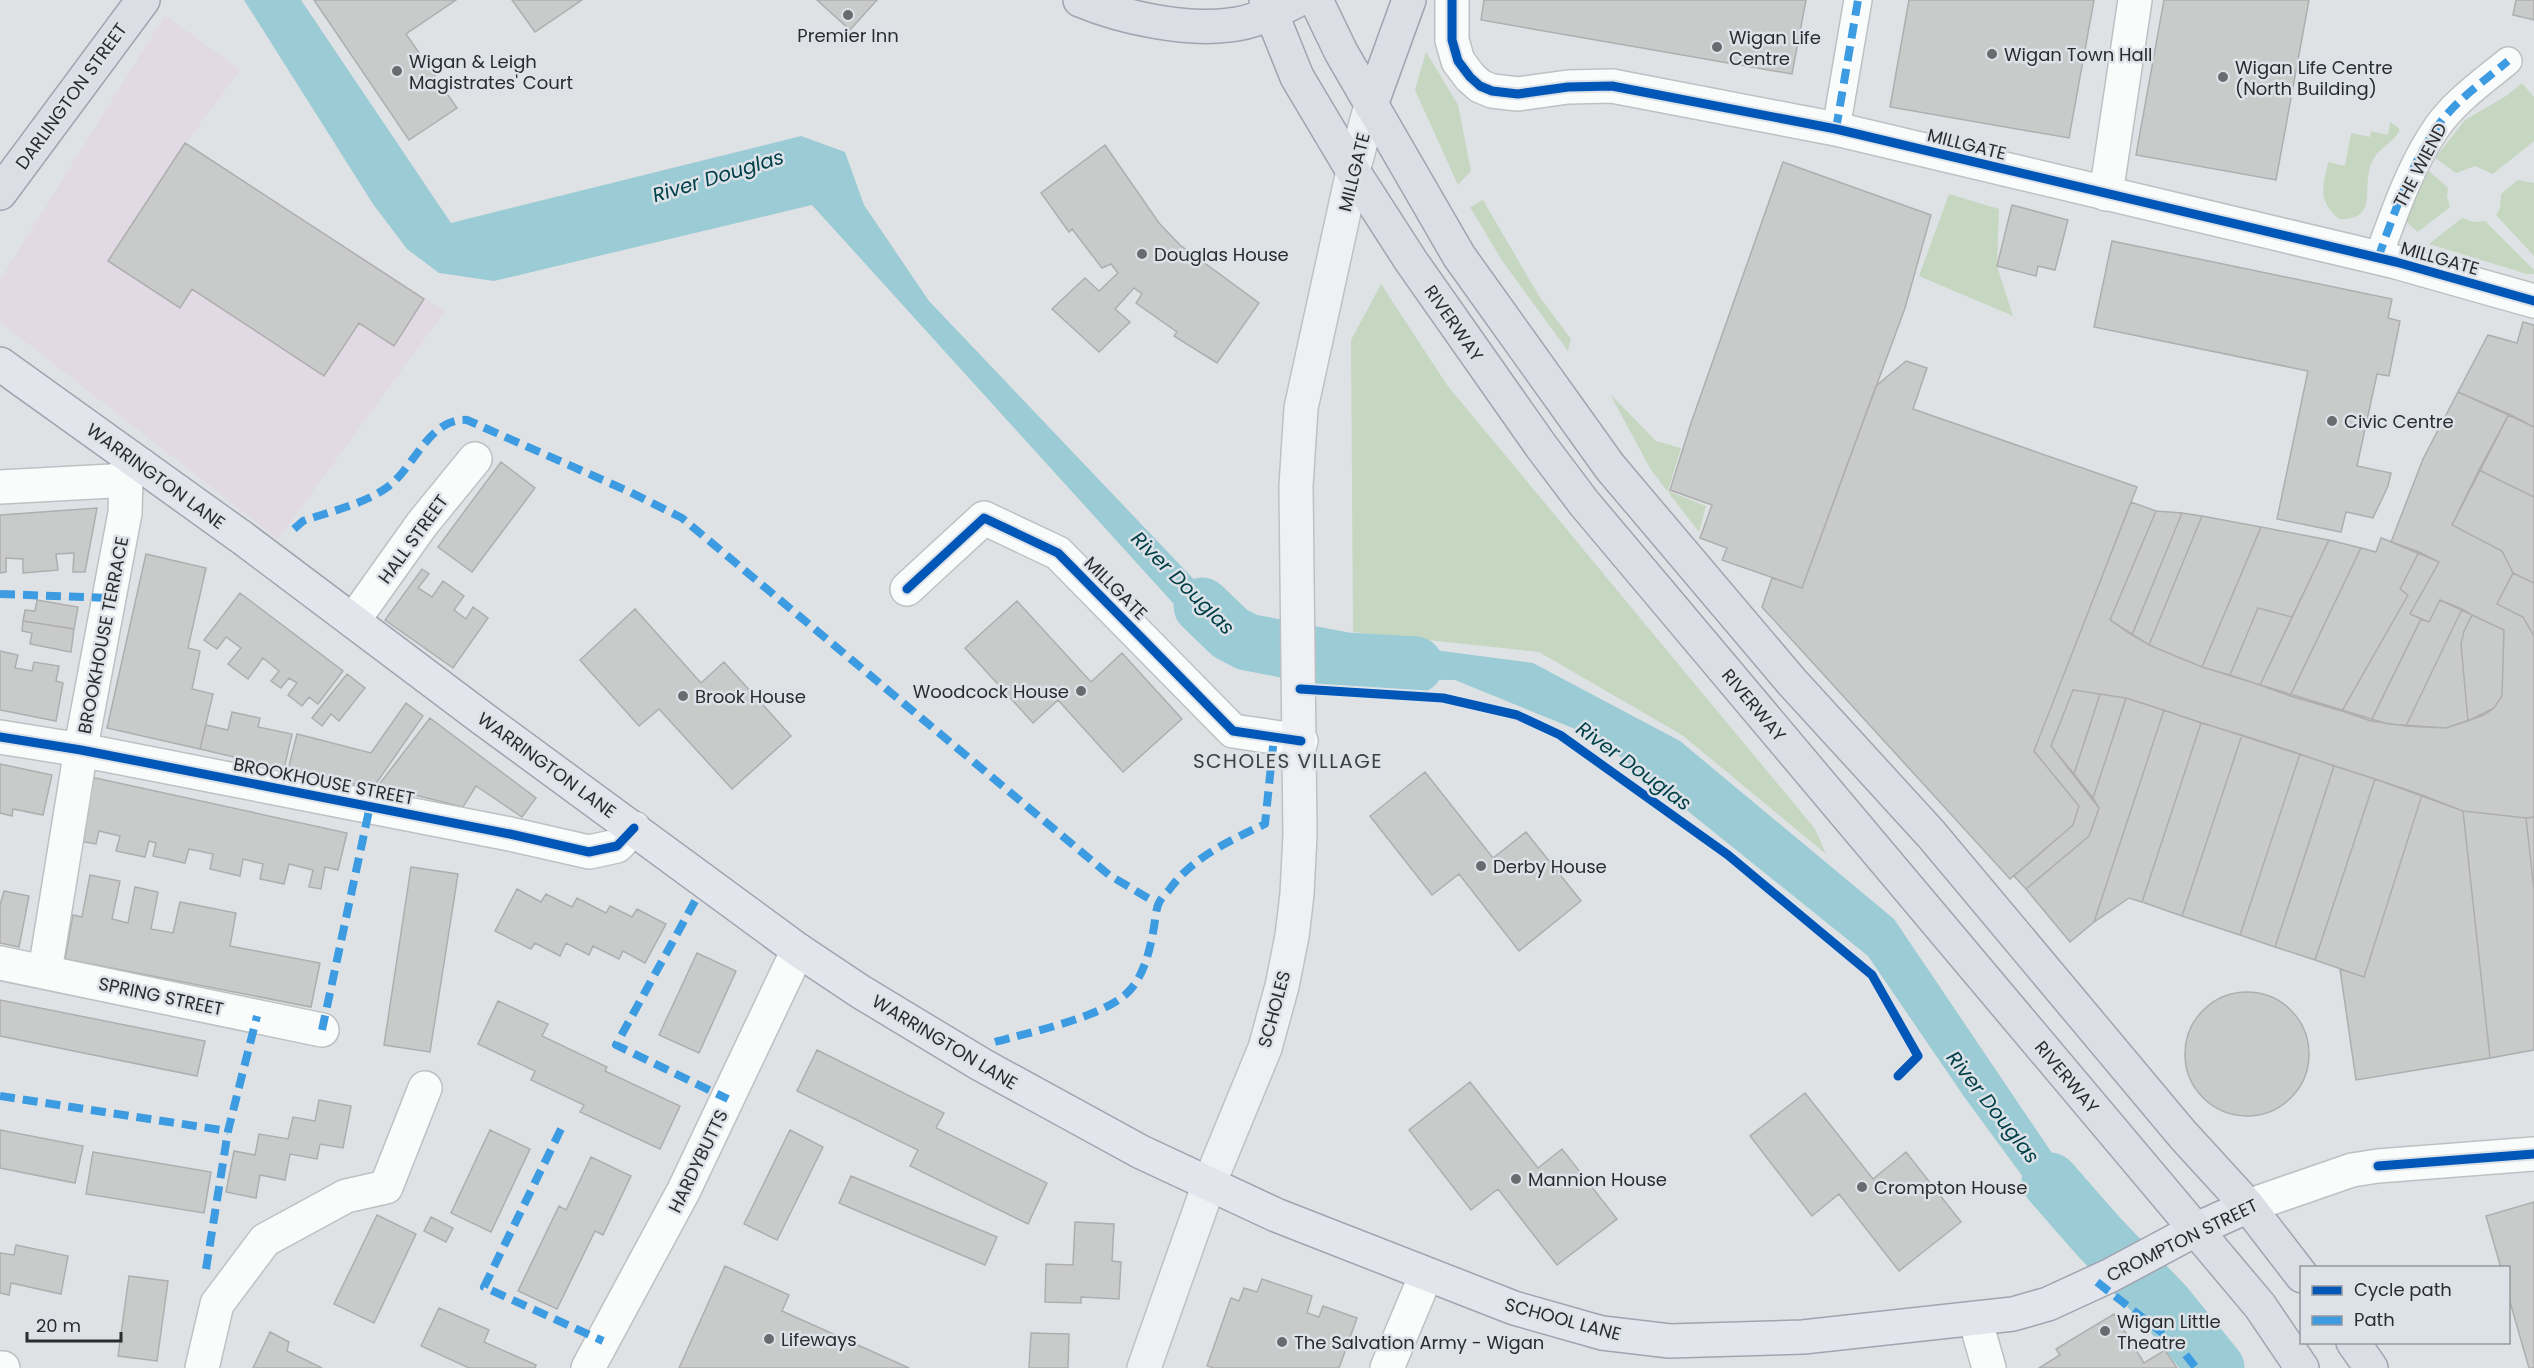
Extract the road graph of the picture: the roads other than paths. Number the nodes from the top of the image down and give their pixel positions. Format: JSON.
{"nodes":[{"id":1,"x":143,"y":0,"type":"edge"},
{"id":2,"x":1080,"y":0,"type":"edge"},
{"id":3,"x":1316,"y":0,"type":"edge"},
{"id":4,"x":1408,"y":0,"type":"edge"},
{"id":5,"x":1452,"y":0,"type":"edge"},
{"id":6,"x":1858,"y":0,"type":"edge"},
{"id":7,"x":2134,"y":0,"type":"edge"},
{"id":8,"x":1278,"y":4,"type":"edge"},
{"id":9,"x":2508,"y":61,"type":"dead end"},
{"id":10,"x":1371,"y":105,"type":"junction"},
{"id":11,"x":1836,"y":129,"type":"junction"},
{"id":12,"x":1353,"y":171,"type":"junction"},
{"id":13,"x":0,"y":193,"type":"edge"},
{"id":14,"x":2106,"y":194,"type":"junction"},
{"id":15,"x":2378,"y":258,"type":"junction"},
{"id":16,"x":2534,"y":301,"type":"edge"},
{"id":17,"x":0,"y":364,"type":"edge"},
{"id":18,"x":475,"y":459,"type":"dead end"},
{"id":19,"x":134,"y":470,"type":"junction"},
{"id":20,"x":0,"y":487,"type":"edge"},
{"id":21,"x":907,"y":589,"type":"dead end"},
{"id":22,"x":353,"y":621,"type":"junction"},
{"id":23,"x":1299,"y":630,"type":"joint"},
{"id":24,"x":0,"y":737,"type":"edge"},
{"id":25,"x":1301,"y":741,"type":"junction"},
{"id":26,"x":81,"y":750,"type":"junction"},
{"id":27,"x":634,"y":828,"type":"junction"},
{"id":28,"x":798,"y":950,"type":"junction"},
{"id":29,"x":0,"y":963,"type":"edge"},
{"id":30,"x":45,"y":971,"type":"junction"},
{"id":31,"x":322,"y":1030,"type":"dead end"},
{"id":32,"x":425,"y":1088,"type":"dead end"},
{"id":33,"x":2534,"y":1154,"type":"edge"},
{"id":34,"x":1209,"y":1184,"type":"junction"},
{"id":35,"x":2248,"y":1206,"type":"junction"},
{"id":36,"x":2195,"y":1230,"type":"junction"},
{"id":37,"x":1426,"y":1275,"type":"junction"},
{"id":38,"x":2300,"y":1275,"type":"edge"},
{"id":39,"x":1975,"y":1319,"type":"junction"},
{"id":40,"x":2354,"y":1344,"type":"edge"},
{"id":41,"x":202,"y":1368,"type":"edge"},
{"id":42,"x":588,"y":1368,"type":"edge"},
{"id":43,"x":1144,"y":1368,"type":"edge"},
{"id":44,"x":1387,"y":1368,"type":"edge"},
{"id":45,"x":1989,"y":1368,"type":"edge"},
{"id":46,"x":2302,"y":1368,"type":"edge"},
{"id":47,"x":2371,"y":1368,"type":"edge"}],
"edges":[{"from":1,"to":13,"type":"highway","name":"DARLINGTON STREET"},
{"from":2,"to":8,"type":"highway"},
{"from":3,"to":10,"type":"highway"},
{"from":4,"to":10,"type":"highway"},
{"from":5,"to":11,"type":"street","name":"MILLGATE"},
{"from":6,"to":11,"type":"street"},
{"from":7,"to":14,"type":"street"},
{"from":8,"to":12,"type":"highway","name":"RIVERWAY"},
{"from":9,"to":15,"type":"street","name":"THE WIEND"},
{"from":10,"to":12,"type":"main road","name":"MILLGATE"},
{"from":10,"to":35,"type":"highway"},
{"from":11,"to":14,"type":"street","name":"MILLGATE"},
{"from":12,"to":23,"type":"main road","name":"MILLGATE"},
{"from":12,"to":36,"type":"highway","name":"RIVERWAY"},
{"from":14,"to":15,"type":"street","name":"MILLGATE"},
{"from":15,"to":16,"type":"street","name":"MILLGATE"},
{"from":17,"to":19,"type":"main road","name":"WARRINGTON LANE"},
{"from":18,"to":22,"type":"street","name":"HALL STREET"},
{"from":19,"to":20,"type":"street"},
{"from":19,"to":22,"type":"main road","name":"WARRINGTON LANE"},
{"from":19,"to":26,"type":"street","name":"BROOKHOUSE TERRACE"},
{"from":21,"to":25,"type":"street","name":"MILLGATE"},
{"from":22,"to":27,"type":"main road","name":"WARRINGTON LANE"},
{"from":23,"to":25,"type":"main road","name":"SCHOLES"},
{"from":24,"to":26,"type":"street","name":"BROOKHOUSE STREET"},
{"from":25,"to":34,"type":"main road","name":"SCHOLES"},
{"from":26,"to":27,"type":"street","name":"BROOKHOUSE STREET"},
{"from":26,"to":30,"type":"street","name":"BROOKHOUSE TERRACE"},
{"from":27,"to":28,"type":"main road","name":"WARRINGTON LANE"},
{"from":28,"to":34,"type":"main road","name":"WARRINGTON LANE"},
{"from":28,"to":42,"type":"street","name":"HARDYBUTTS"},
{"from":29,"to":30,"type":"street","name":"SPRING STREET"},
{"from":30,"to":31,"type":"street","name":"SPRING STREET"},
{"from":32,"to":41,"type":"street"},
{"from":33,"to":35,"type":"street","name":"CROMPTON STREET"},
{"from":34,"to":37,"type":"main road","name":"SCHOOL LANE"},
{"from":34,"to":43,"type":"main road","name":"SCHOLES"},
{"from":35,"to":36,"type":"main road","name":"CROMPTON STREET"},
{"from":35,"to":38,"type":"highway"},
{"from":36,"to":39,"type":"main road","name":"CROMPTON STREET"},
{"from":36,"to":46,"type":"highway","name":"RIVERWAY"},
{"from":37,"to":39,"type":"main road","name":"SCHOOL LANE"},
{"from":37,"to":44,"type":"street"},
{"from":39,"to":45,"type":"street"},
{"from":40,"to":47,"type":"highway"}]}
